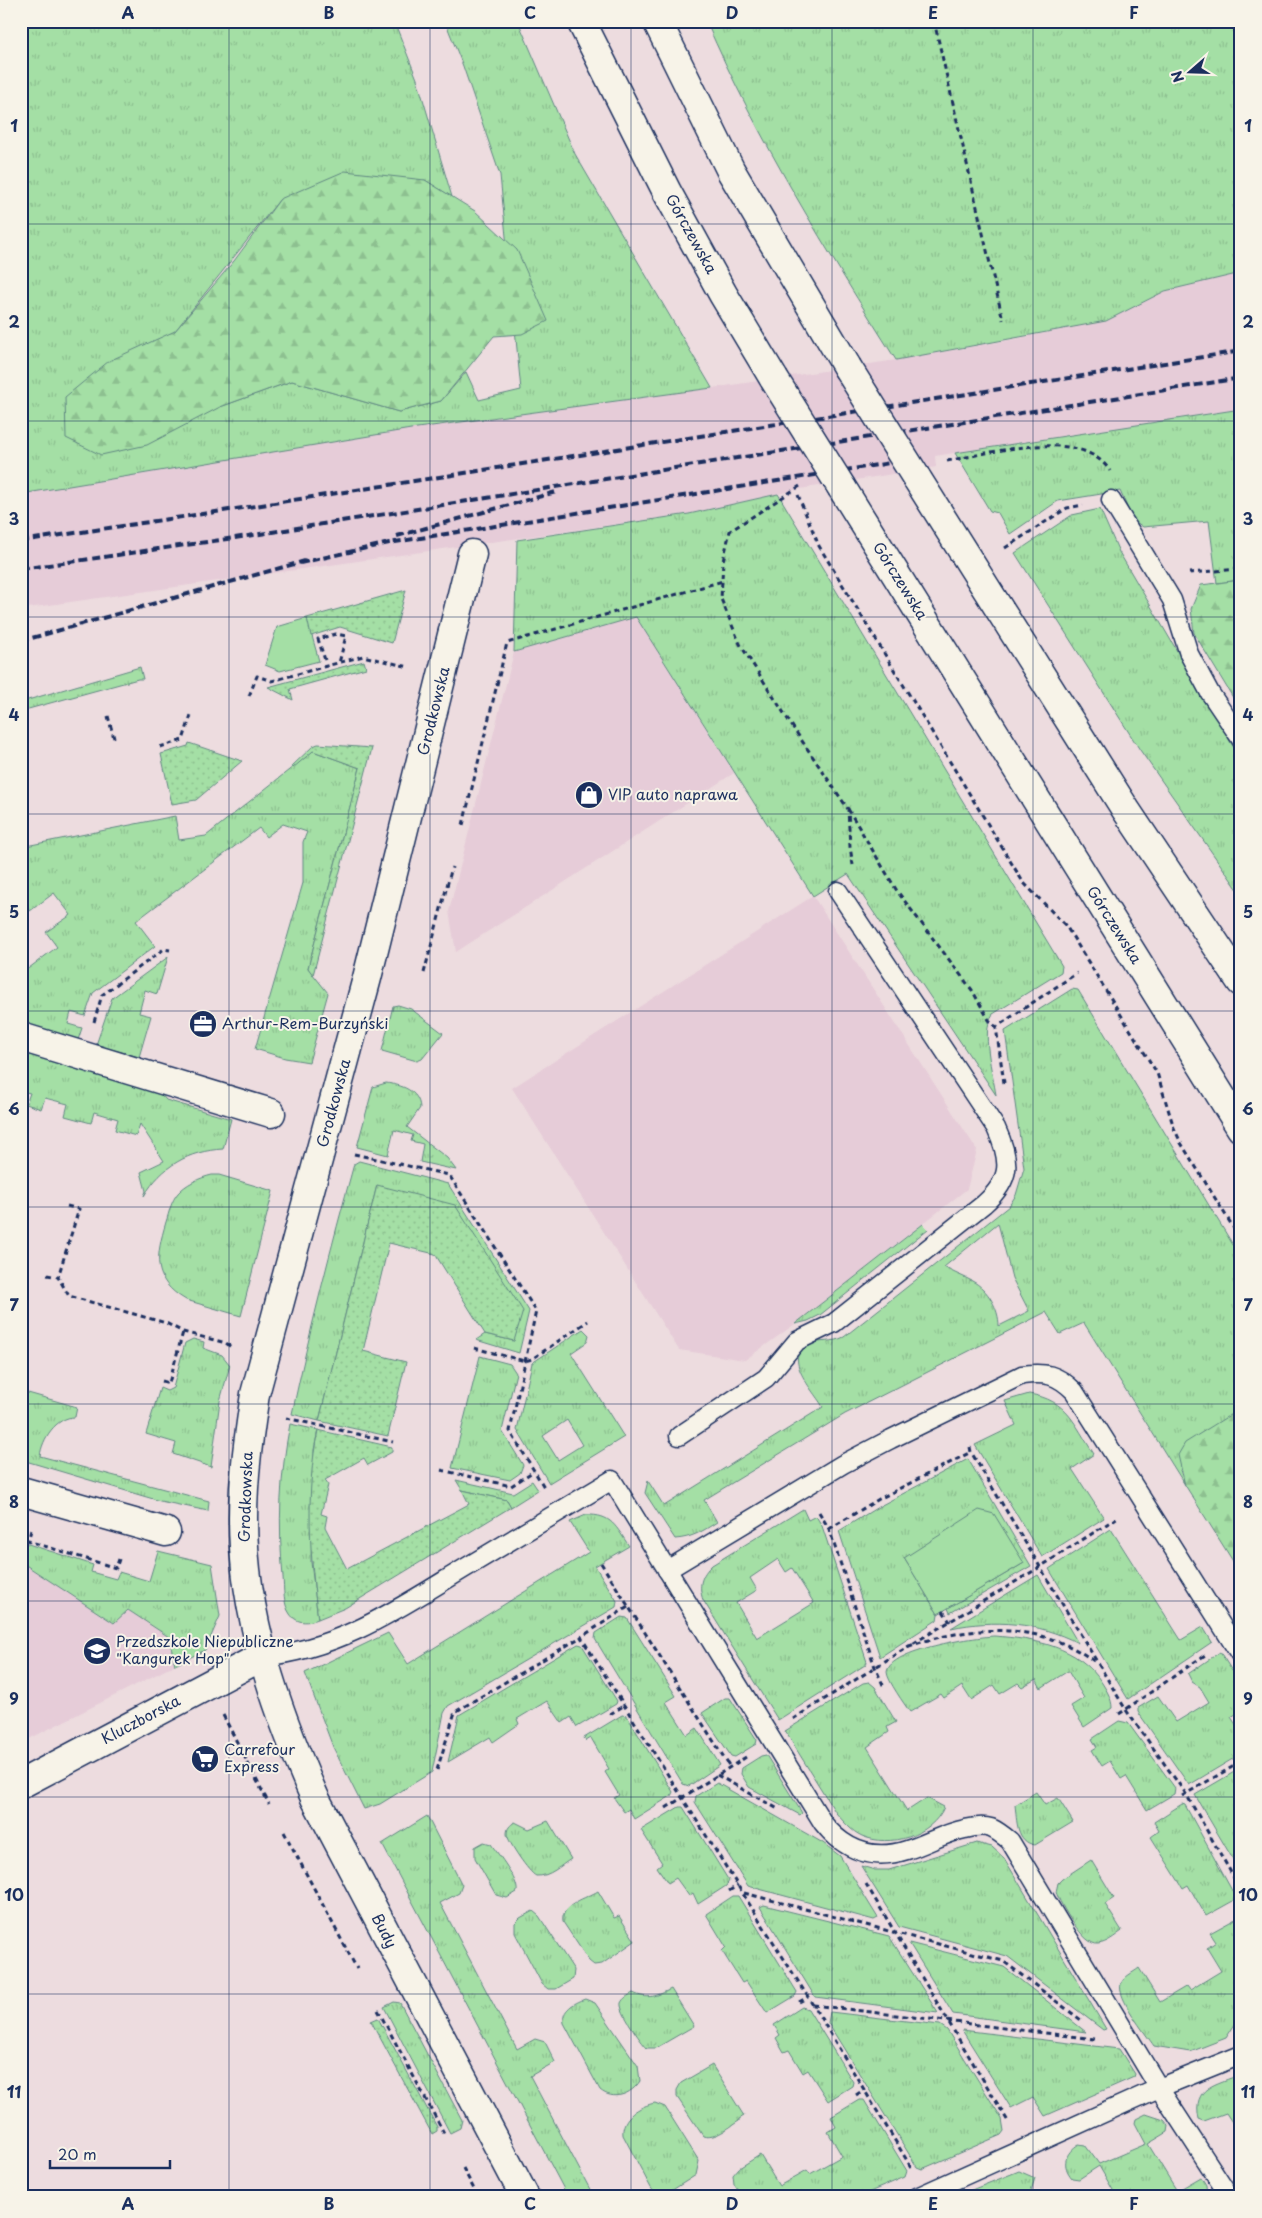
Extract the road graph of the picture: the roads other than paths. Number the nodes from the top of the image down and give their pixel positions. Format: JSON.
{"nodes":[{"id":1,"x":581,"y":21,"type":"edge"},
{"id":2,"x":658,"y":21,"type":"edge"},
{"id":3,"x":1111,"y":500,"type":"road end"},
{"id":4,"x":472,"y":554,"type":"dead end"},
{"id":5,"x":1241,"y":739,"type":"edge"},
{"id":6,"x":838,"y":891,"type":"road end"},
{"id":7,"x":1241,"y":982,"type":"edge"},
{"id":8,"x":21,"y":1036,"type":"edge"},
{"id":9,"x":271,"y":1114,"type":"dead end"},
{"id":10,"x":1241,"y":1128,"type":"edge"},
{"id":11,"x":679,"y":1436,"type":"dead end"},
{"id":12,"x":21,"y":1491,"type":"edge"},
{"id":13,"x":166,"y":1532,"type":"dead end"},
{"id":14,"x":667,"y":1570,"type":"junction"},
{"id":15,"x":1241,"y":1656,"type":"edge"},
{"id":16,"x":261,"y":1657,"type":"junction"},
{"id":17,"x":21,"y":1784,"type":"edge"},
{"id":18,"x":1241,"y":2055,"type":"edge"},
{"id":19,"x":1159,"y":2088,"type":"junction"},
{"id":20,"x":525,"y":2197,"type":"edge"},
{"id":21,"x":917,"y":2197,"type":"edge"},
{"id":22,"x":1230,"y":2197,"type":"edge"}],
"edges":[{"from":1,"to":10,"type":"street","name":"Górczewska","bridge":true},
{"from":2,"to":7,"type":"street","bridge":true},
{"from":3,"to":5,"type":"lane"},
{"from":4,"to":16,"type":"street","name":"Grodkowska"},
{"from":6,"to":11,"type":"lane"},
{"from":8,"to":9,"type":"street"},
{"from":12,"to":13,"type":"street"},
{"from":14,"to":15,"type":"lane"},
{"from":14,"to":16,"type":"lane"},
{"from":14,"to":19,"type":"lane"},
{"from":16,"to":17,"type":"street","name":"Kluczborska"},
{"from":16,"to":20,"type":"street","name":"Budy"},
{"from":18,"to":19,"type":"lane"},
{"from":19,"to":21,"type":"lane"},
{"from":19,"to":22,"type":"lane"}]}
